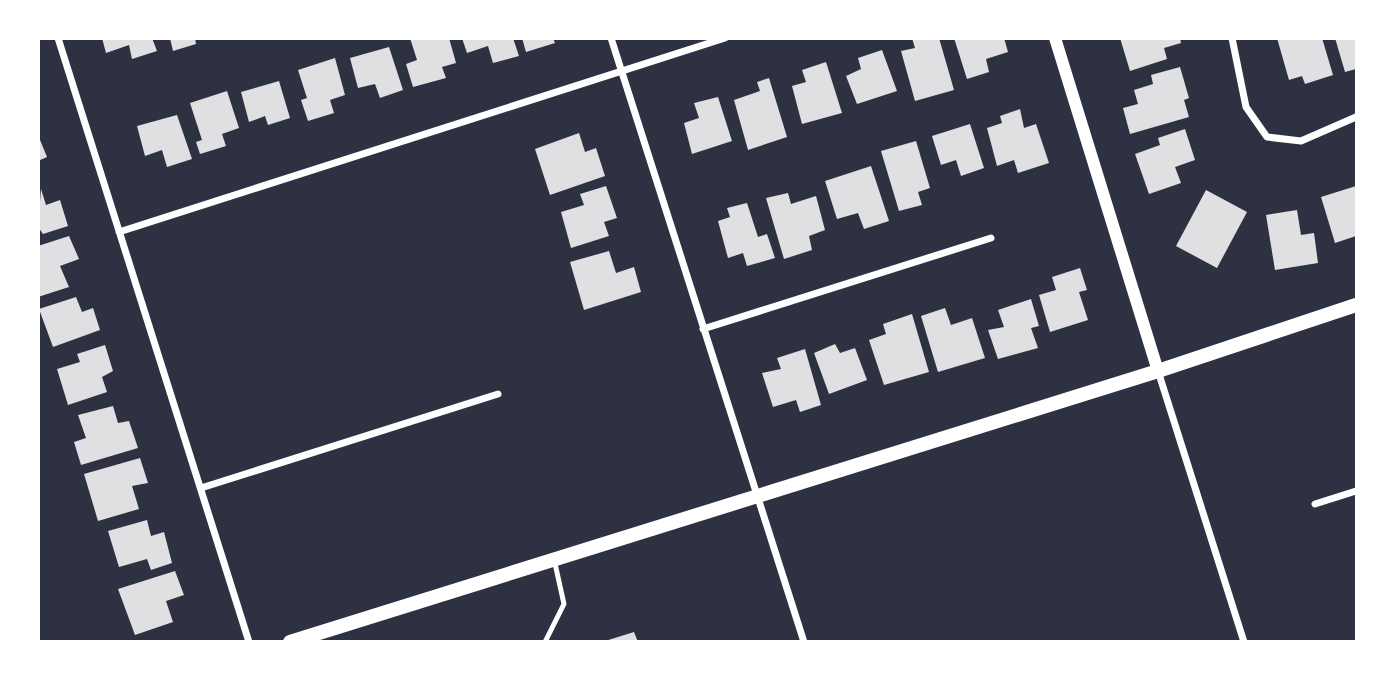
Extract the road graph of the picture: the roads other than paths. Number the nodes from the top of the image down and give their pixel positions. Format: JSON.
{"nodes":[{"id":1,"x":58,"y":38,"type":"edge"},
{"id":2,"x":611,"y":38,"type":"edge"},
{"id":3,"x":725,"y":38,"type":"edge"},
{"id":4,"x":1055,"y":38,"type":"edge"},
{"id":5,"x":1232,"y":38,"type":"edge"},
{"id":6,"x":621,"y":72,"type":"junction"},
{"id":7,"x":1356,"y":117,"type":"edge"},
{"id":8,"x":119,"y":232,"type":"junction"},
{"id":9,"x":991,"y":238,"type":"dead end"},
{"id":10,"x":1356,"y":305,"type":"edge"},
{"id":11,"x":703,"y":329,"type":"junction"},
{"id":12,"x":1158,"y":371,"type":"junction"},
{"id":13,"x":498,"y":394,"type":"dead end"},
{"id":14,"x":201,"y":488,"type":"junction"},
{"id":15,"x":1356,"y":491,"type":"edge"},
{"id":16,"x":756,"y":494,"type":"junction"},
{"id":17,"x":1315,"y":503,"type":"dead end"},
{"id":18,"x":554,"y":558,"type":"junction"},
{"id":19,"x":249,"y":642,"type":"edge"},
{"id":20,"x":290,"y":642,"type":"edge"},
{"id":21,"x":545,"y":642,"type":"edge"},
{"id":22,"x":804,"y":642,"type":"edge"},
{"id":23,"x":1244,"y":642,"type":"edge"}],
"edges":[{"from":1,"to":8,"type":"street"},
{"from":2,"to":6,"type":"street"},
{"from":3,"to":6,"type":"street"},
{"from":4,"to":12,"type":"street"},
{"from":5,"to":7,"type":"street"},
{"from":6,"to":8,"type":"street"},
{"from":6,"to":11,"type":"street"},
{"from":8,"to":14,"type":"street"},
{"from":9,"to":11,"type":"street"},
{"from":10,"to":12,"type":"main road"},
{"from":11,"to":16,"type":"street"},
{"from":12,"to":16,"type":"main road"},
{"from":12,"to":23,"type":"street"},
{"from":13,"to":14,"type":"street"},
{"from":14,"to":19,"type":"street"},
{"from":15,"to":17,"type":"street"},
{"from":16,"to":18,"type":"main road"},
{"from":16,"to":22,"type":"street"},
{"from":18,"to":20,"type":"main road"},
{"from":18,"to":21,"type":"lane"}]}
